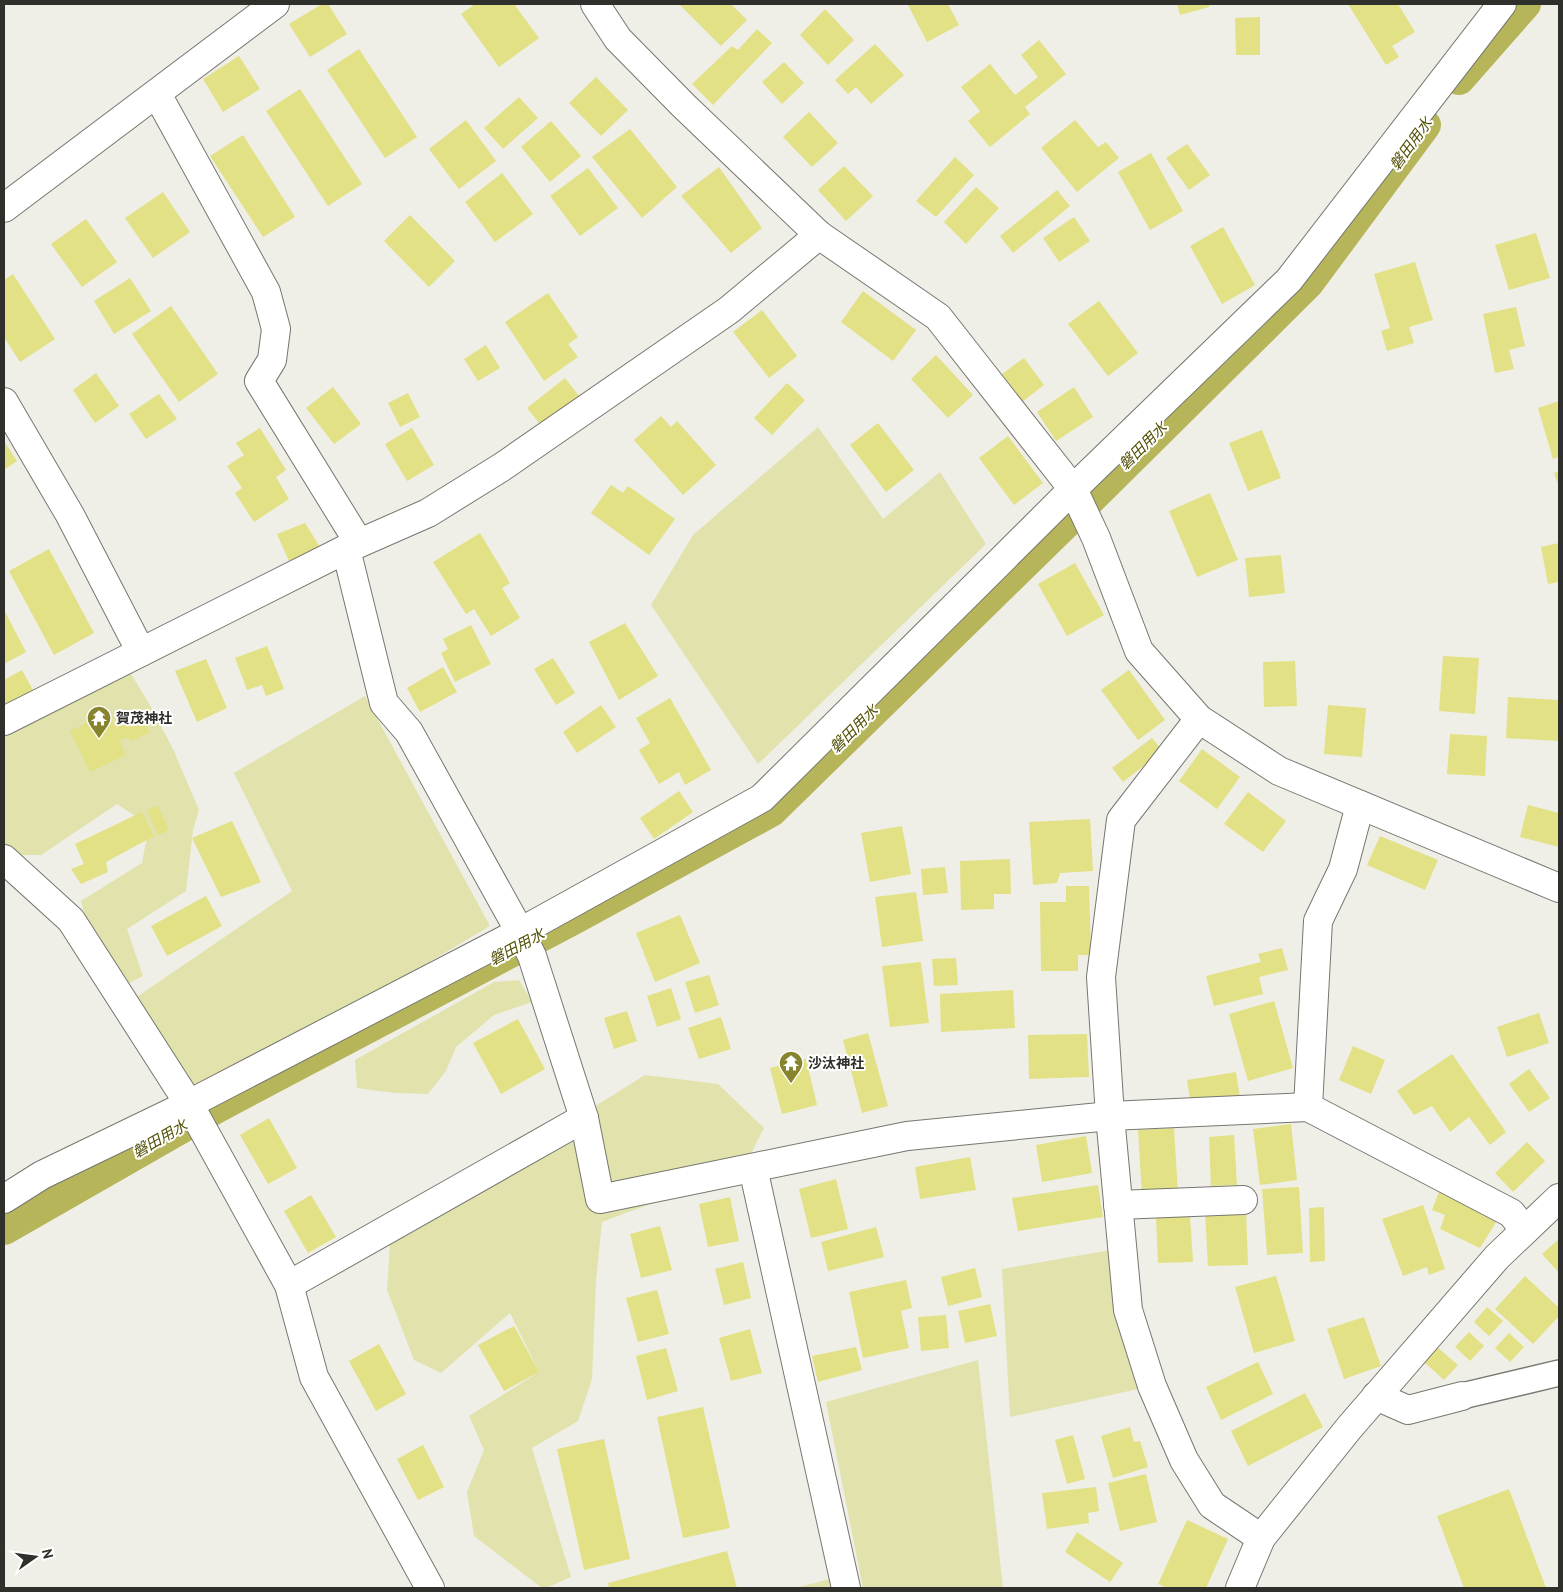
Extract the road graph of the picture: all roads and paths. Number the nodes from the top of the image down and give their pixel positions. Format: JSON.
{"nodes":[{"id":1,"x":275,"y":4,"type":"edge"},
{"id":2,"x":595,"y":4,"type":"edge"},
{"id":3,"x":1502,"y":4,"type":"edge"},
{"id":4,"x":157,"y":94,"type":"junction"},
{"id":5,"x":4,"y":208,"type":"edge"},
{"id":6,"x":820,"y":235,"type":"junction"},
{"id":7,"x":4,"y":402,"type":"edge"},
{"id":8,"x":1073,"y":489,"type":"junction"},
{"id":9,"x":353,"y":546,"type":"junction"},
{"id":10,"x":141,"y":652,"type":"junction"},
{"id":11,"x":1200,"y":719,"type":"junction"},
{"id":12,"x":4,"y":721,"type":"edge"},
{"id":13,"x":1360,"y":805,"type":"junction"},
{"id":14,"x":4,"y":859,"type":"edge"},
{"id":15,"x":1559,"y":888,"type":"edge"},
{"id":16,"x":525,"y":942,"type":"junction"},
{"id":17,"x":189,"y":1104,"type":"junction"},
{"id":18,"x":1308,"y":1107,"type":"junction"},
{"id":19,"x":1110,"y":1116,"type":"junction"},
{"id":20,"x":584,"y":1118,"type":"junction"},
{"id":21,"x":753,"y":1168,"type":"junction"},
{"id":22,"x":1559,"y":1198,"type":"edge"},
{"id":23,"x":4,"y":1199,"type":"edge"},
{"id":24,"x":1243,"y":1200,"type":"dead end"},
{"id":25,"x":1118,"y":1205,"type":"junction"},
{"id":26,"x":1525,"y":1230,"type":"junction"},
{"id":27,"x":289,"y":1285,"type":"junction"},
{"id":28,"x":1559,"y":1373,"type":"edge"},
{"id":29,"x":1376,"y":1396,"type":"junction"},
{"id":30,"x":1462,"y":1396,"type":"joint"},
{"id":31,"x":1260,"y":1538,"type":"junction"},
{"id":32,"x":430,"y":1588,"type":"edge"},
{"id":33,"x":846,"y":1588,"type":"edge"},
{"id":34,"x":1240,"y":1588,"type":"edge"}],
"edges":[{"from":1,"to":4,"type":"street"},
{"from":2,"to":6,"type":"street"},
{"from":3,"to":8,"type":"street"},
{"from":4,"to":5,"type":"street"},
{"from":4,"to":9,"type":"street"},
{"from":6,"to":8,"type":"street"},
{"from":6,"to":9,"type":"street"},
{"from":7,"to":10,"type":"street"},
{"from":8,"to":11,"type":"street"},
{"from":8,"to":16,"type":"street"},
{"from":9,"to":10,"type":"street"},
{"from":9,"to":16,"type":"street"},
{"from":10,"to":12,"type":"street"},
{"from":11,"to":13,"type":"street"},
{"from":11,"to":19,"type":"street"},
{"from":13,"to":15,"type":"street"},
{"from":13,"to":18,"type":"street"},
{"from":14,"to":17,"type":"street"},
{"from":16,"to":17,"type":"street"},
{"from":16,"to":20,"type":"street"},
{"from":17,"to":23,"type":"street"},
{"from":17,"to":27,"type":"street"},
{"from":18,"to":19,"type":"street"},
{"from":18,"to":26,"type":"street"},
{"from":19,"to":21,"type":"street"},
{"from":19,"to":25,"type":"street"},
{"from":20,"to":21,"type":"street"},
{"from":20,"to":27,"type":"street"},
{"from":21,"to":33,"type":"street"},
{"from":22,"to":26,"type":"street"},
{"from":24,"to":25,"type":"street"},
{"from":25,"to":31,"type":"street"},
{"from":26,"to":29,"type":"street"},
{"from":27,"to":32,"type":"street"},
{"from":28,"to":30,"type":"street"},
{"from":29,"to":30,"type":"street"},
{"from":29,"to":31,"type":"street"},
{"from":31,"to":34,"type":"street"}]}
